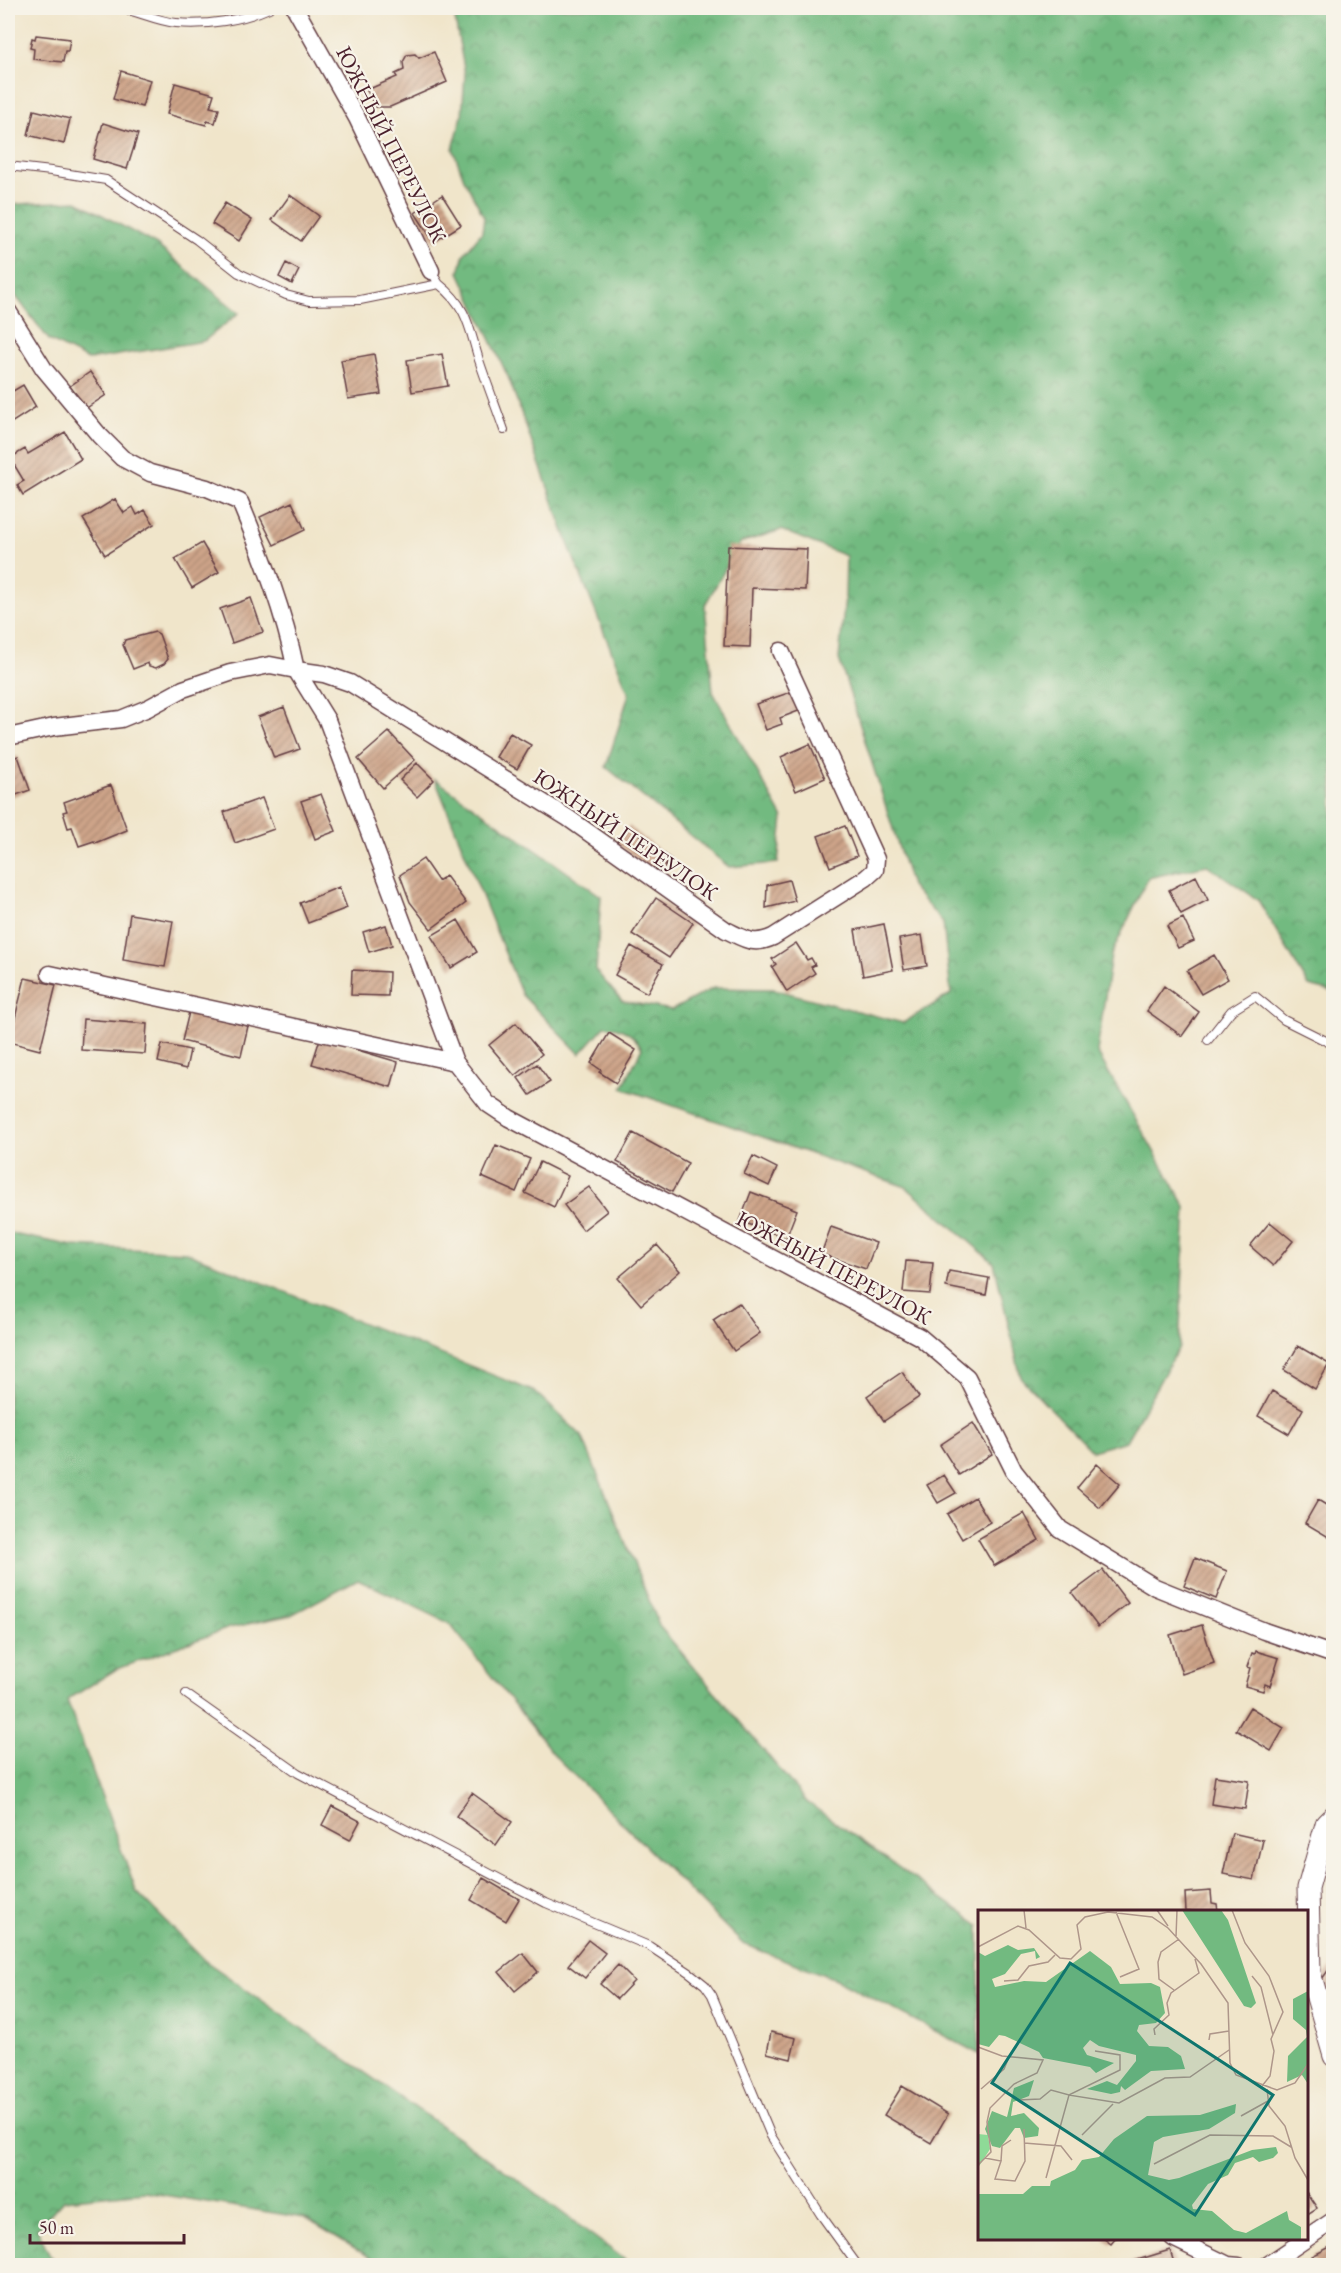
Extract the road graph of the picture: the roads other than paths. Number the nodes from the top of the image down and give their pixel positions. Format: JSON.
{"nodes":[{"id":1,"x":121,"y":8,"type":"edge"},
{"id":2,"x":269,"y":8,"type":"edge"},
{"id":3,"x":296,"y":8,"type":"edge"},
{"id":4,"x":8,"y":166,"type":"edge"},
{"id":5,"x":435,"y":277,"type":"junction"},
{"id":6,"x":8,"y":311,"type":"edge"},
{"id":7,"x":504,"y":430,"type":"dead end"},
{"id":8,"x":781,"y":651,"type":"dead end"},
{"id":9,"x":296,"y":670,"type":"junction"},
{"id":10,"x":8,"y":737,"type":"edge"},
{"id":11,"x":50,"y":974,"type":"dead end"},
{"id":12,"x":1209,"y":1040,"type":"dead end"},
{"id":13,"x":1334,"y":1045,"type":"edge"},
{"id":14,"x":456,"y":1062,"type":"junction"},
{"id":15,"x":1334,"y":1655,"type":"edge"},
{"id":16,"x":186,"y":1694,"type":"dead end"},
{"id":17,"x":1334,"y":1816,"type":"edge"},
{"id":18,"x":1334,"y":2056,"type":"edge"},
{"id":19,"x":1334,"y":2220,"type":"edge"},
{"id":20,"x":1308,"y":2237,"type":"edge"},
{"id":21,"x":1177,"y":2240,"type":"edge"},
{"id":22,"x":1304,"y":2240,"type":"edge"},
{"id":23,"x":858,"y":2265,"type":"edge"},
{"id":24,"x":1239,"y":2265,"type":"edge"},
{"id":25,"x":1266,"y":2265,"type":"edge"}],
"edges":[{"from":1,"to":2,"type":"lane"},
{"from":3,"to":5,"type":"street","name":"ЮЖНЫЙ ПЕРЕУЛОК"},
{"from":4,"to":5,"type":"lane"},
{"from":5,"to":7,"type":"lane"},
{"from":6,"to":9,"type":"street","name":"ЮЖНЫЙ ПЕРЕУЛОК"},
{"from":8,"to":9,"type":"street","name":"ЮЖНЫЙ ПЕРЕУЛОК"},
{"from":9,"to":10,"type":"street","name":"ЮЖНЫЙ ПЕРЕУЛОК"},
{"from":9,"to":14,"type":"street","name":"ЮЖНЫЙ ПЕРЕУЛОК"},
{"from":11,"to":14,"type":"street"},
{"from":12,"to":13,"type":"lane"},
{"from":14,"to":15,"type":"street","name":"ЮЖНЫЙ ПЕРЕУЛОК"},
{"from":16,"to":23,"type":"lane"},
{"from":17,"to":18,"type":"street"},
{"from":19,"to":20,"type":"street"},
{"from":21,"to":24,"type":"street"},
{"from":22,"to":25,"type":"street"}]}
